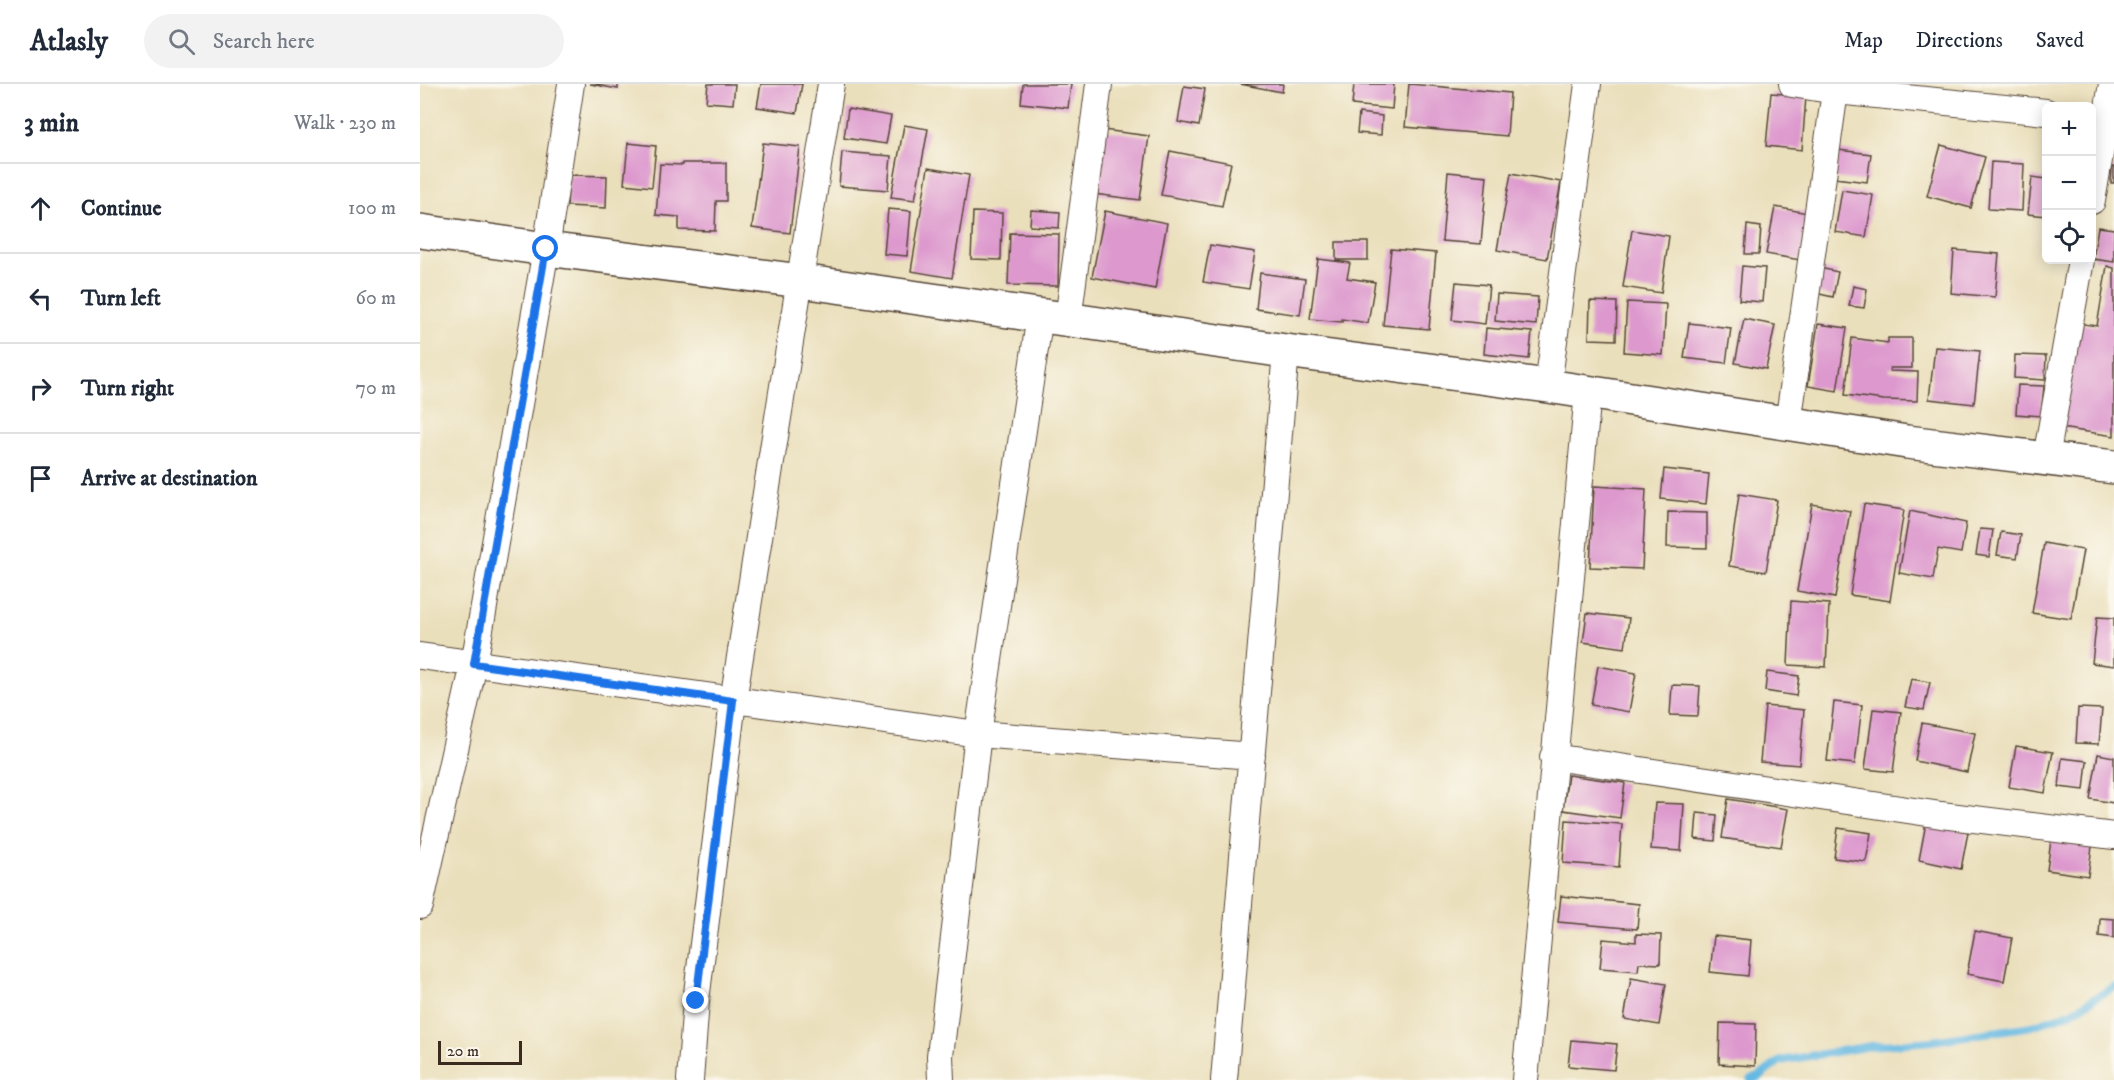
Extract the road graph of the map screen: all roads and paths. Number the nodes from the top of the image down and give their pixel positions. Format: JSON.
{"nodes":[{"id":1,"x":571,"y":84,"type":"edge"},
{"id":2,"x":831,"y":84,"type":"edge"},
{"id":3,"x":1099,"y":84,"type":"edge"},
{"id":4,"x":1588,"y":84,"type":"edge"},
{"id":5,"x":1792,"y":84,"type":"edge"},
{"id":6,"x":2112,"y":84,"type":"edge"},
{"id":7,"x":1836,"y":88,"type":"edge"},
{"id":8,"x":2042,"y":112,"type":"edge"},
{"id":9,"x":2104,"y":118,"type":"edge"},
{"id":10,"x":2096,"y":169,"type":"edge"},
{"id":11,"x":420,"y":231,"type":"edge"},
{"id":12,"x":546,"y":249,"type":"junction"},
{"id":13,"x":2080,"y":264,"type":"edge"},
{"id":14,"x":801,"y":281,"type":"junction"},
{"id":15,"x":1054,"y":317,"type":"junction"},
{"id":16,"x":1286,"y":351,"type":"junction"},
{"id":17,"x":1548,"y":386,"type":"junction"},
{"id":18,"x":1588,"y":392,"type":"junction"},
{"id":19,"x":1788,"y":424,"type":"junction"},
{"id":20,"x":2046,"y":458,"type":"junction"},
{"id":21,"x":2114,"y":467,"type":"edge"},
{"id":22,"x":420,"y":656,"type":"edge"},
{"id":23,"x":474,"y":664,"type":"junction"},
{"id":24,"x":733,"y":701,"type":"junction"},
{"id":25,"x":978,"y":734,"type":"junction"},
{"id":26,"x":1252,"y":756,"type":"junction"},
{"id":27,"x":1553,"y":758,"type":"junction"},
{"id":28,"x":2114,"y":836,"type":"edge"},
{"id":29,"x":420,"y":906,"type":"edge"},
{"id":30,"x":690,"y":1080,"type":"edge"},
{"id":31,"x":941,"y":1080,"type":"edge"},
{"id":32,"x":1224,"y":1080,"type":"edge"},
{"id":33,"x":1525,"y":1080,"type":"edge"}],
"edges":[{"from":1,"to":12,"type":"street"},
{"from":2,"to":14,"type":"street"},
{"from":3,"to":15,"type":"street"},
{"from":4,"to":17,"type":"street"},
{"from":5,"to":7,"type":"street"},
{"from":6,"to":9,"type":"street"},
{"from":7,"to":8,"type":"street"},
{"from":7,"to":19,"type":"street"},
{"from":9,"to":10,"type":"street"},
{"from":11,"to":12,"type":"highway"},
{"from":12,"to":14,"type":"highway"},
{"from":12,"to":23,"type":"street"},
{"from":13,"to":20,"type":"street"},
{"from":14,"to":15,"type":"highway"},
{"from":14,"to":24,"type":"street"},
{"from":15,"to":16,"type":"highway"},
{"from":15,"to":25,"type":"street"},
{"from":16,"to":17,"type":"highway"},
{"from":16,"to":26,"type":"street"},
{"from":17,"to":18,"type":"highway"},
{"from":18,"to":19,"type":"highway"},
{"from":18,"to":27,"type":"street"},
{"from":19,"to":20,"type":"highway"},
{"from":20,"to":21,"type":"highway"},
{"from":22,"to":23,"type":"street"},
{"from":23,"to":24,"type":"street"},
{"from":23,"to":29,"type":"street"},
{"from":24,"to":25,"type":"street"},
{"from":24,"to":30,"type":"street"},
{"from":25,"to":26,"type":"street"},
{"from":25,"to":31,"type":"street"},
{"from":26,"to":32,"type":"street"},
{"from":27,"to":28,"type":"street"},
{"from":27,"to":33,"type":"street"}]}
